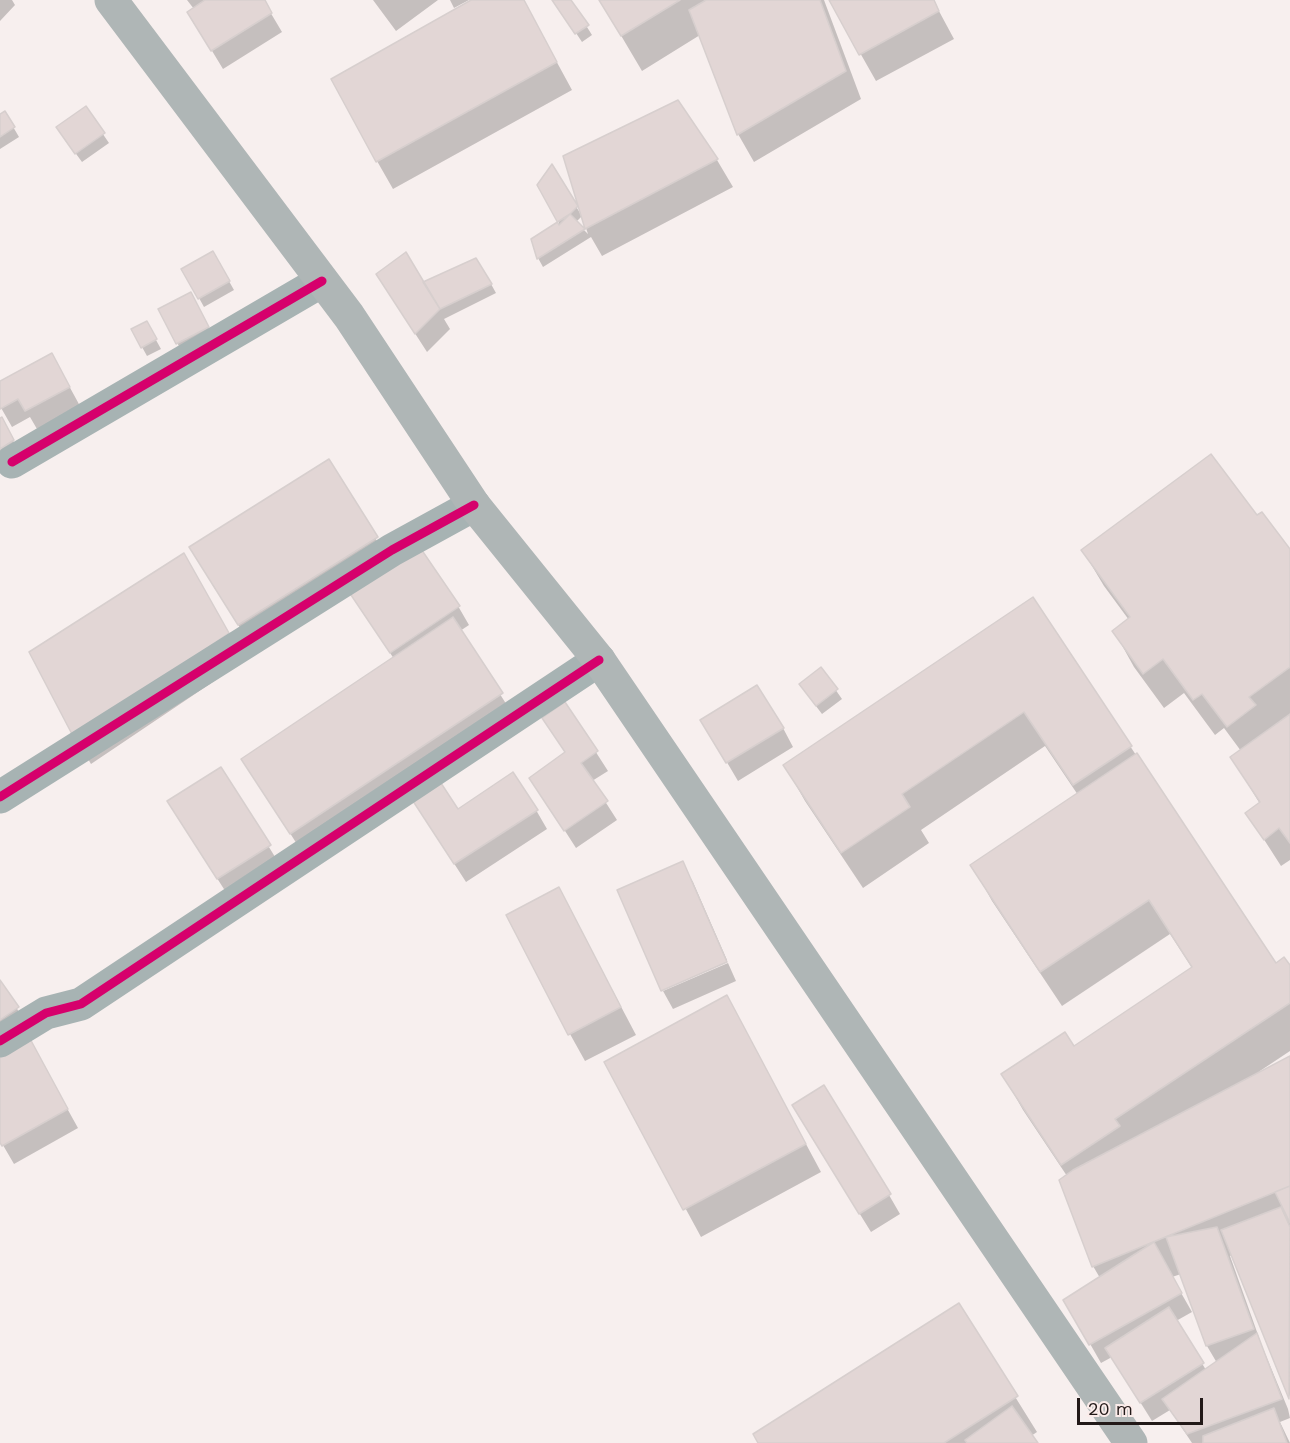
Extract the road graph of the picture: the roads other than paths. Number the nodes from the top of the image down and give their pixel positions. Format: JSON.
{"nodes":[{"id":1,"x":111,"y":0,"type":"edge"},
{"id":2,"x":322,"y":280,"type":"junction"},
{"id":3,"x":12,"y":462,"type":"dead end"},
{"id":4,"x":474,"y":505,"type":"junction"},
{"id":5,"x":599,"y":660,"type":"junction"},
{"id":6,"x":0,"y":797,"type":"edge"},
{"id":7,"x":0,"y":1041,"type":"edge"},
{"id":8,"x":1131,"y":1443,"type":"edge"}],
"edges":[{"from":1,"to":2,"type":"main road"},
{"from":2,"to":3,"type":"street"},
{"from":2,"to":4,"type":"main road"},
{"from":4,"to":5,"type":"main road"},
{"from":4,"to":6,"type":"street"},
{"from":5,"to":7,"type":"street"},
{"from":5,"to":8,"type":"main road"}]}
